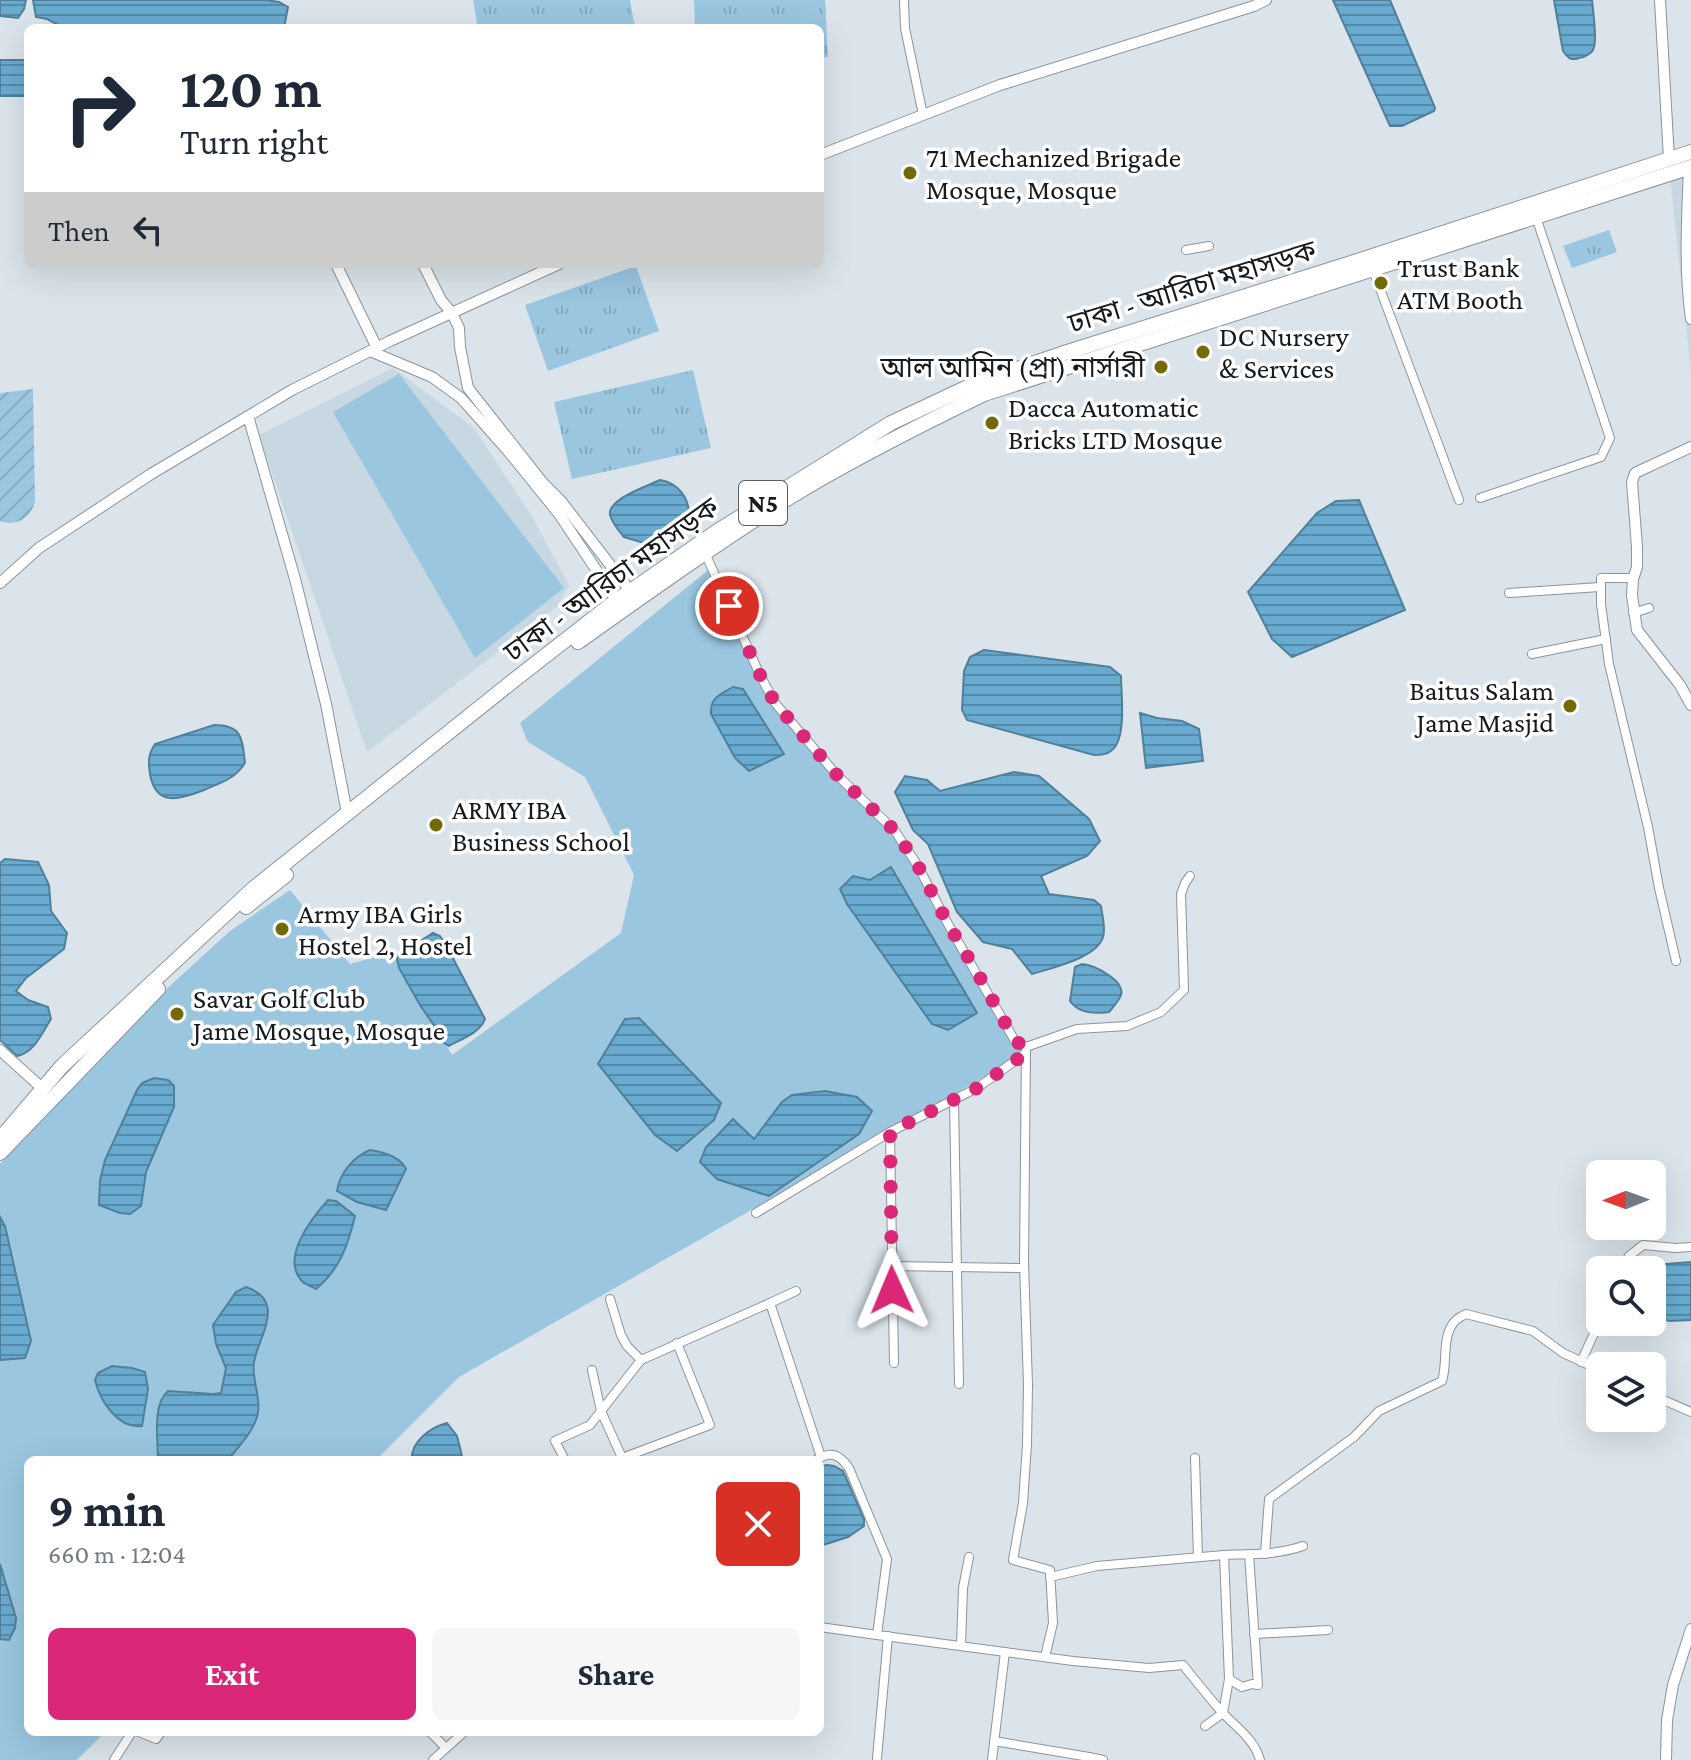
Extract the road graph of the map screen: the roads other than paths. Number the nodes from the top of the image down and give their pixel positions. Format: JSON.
{"nodes":[{"id":1,"x":904,"y":0,"type":"edge"},
{"id":2,"x":1266,"y":0,"type":"edge"},
{"id":3,"x":1660,"y":0,"type":"edge"},
{"id":4,"x":923,"y":115,"type":"junction"},
{"id":5,"x":1691,"y":152,"type":"edge"},
{"id":6,"x":824,"y":153,"type":"edge"},
{"id":7,"x":1669,"y":159,"type":"junction"},
{"id":8,"x":1690,"y":167,"type":"edge"},
{"id":9,"x":1536,"y":217,"type":"junction"},
{"id":10,"x":1209,"y":246,"type":"dead end"},
{"id":11,"x":1186,"y":250,"type":"dead end"},
{"id":12,"x":338,"y":268,"type":"edge"},
{"id":13,"x":425,"y":268,"type":"edge"},
{"id":14,"x":550,"y":268,"type":"edge"},
{"id":15,"x":1373,"y":270,"type":"junction"},
{"id":16,"x":452,"y":313,"type":"junction"},
{"id":17,"x":1691,"y":319,"type":"edge"},
{"id":18,"x":373,"y":350,"type":"junction"},
{"id":19,"x":248,"y":416,"type":"junction"},
{"id":20,"x":1691,"y":447,"type":"edge"},
{"id":21,"x":1480,"y":498,"type":"dead end"},
{"id":22,"x":1459,"y":500,"type":"dead end"},
{"id":23,"x":705,"y":553,"type":"junction"},
{"id":24,"x":1634,"y":578,"type":"junction"},
{"id":25,"x":0,"y":583,"type":"edge"},
{"id":26,"x":1600,"y":587,"type":"junction"},
{"id":27,"x":631,"y":592,"type":"junction"},
{"id":28,"x":1509,"y":593,"type":"dead end"},
{"id":29,"x":617,"y":601,"type":"junction"},
{"id":30,"x":1649,"y":608,"type":"dead end"},
{"id":31,"x":1633,"y":613,"type":"junction"},
{"id":32,"x":1606,"y":639,"type":"junction"},
{"id":33,"x":1532,"y":654,"type":"dead end"},
{"id":34,"x":1691,"y":705,"type":"edge"},
{"id":35,"x":347,"y":813,"type":"junction"},
{"id":36,"x":1190,"y":876,"type":"dead end"},
{"id":37,"x":1676,"y":961,"type":"dead end"},
{"id":38,"x":0,"y":1050,"type":"edge"},
{"id":39,"x":1026,"y":1050,"type":"junction"},
{"id":40,"x":47,"y":1094,"type":"junction"},
{"id":41,"x":954,"y":1100,"type":"junction"},
{"id":42,"x":890,"y":1132,"type":"junction"},
{"id":43,"x":0,"y":1139,"type":"edge"},
{"id":44,"x":0,"y":1153,"type":"edge"},
{"id":45,"x":756,"y":1213,"type":"dead end"},
{"id":46,"x":1691,"y":1247,"type":"edge"},
{"id":47,"x":1629,"y":1256,"type":"edge"},
{"id":48,"x":891,"y":1266,"type":"junction"},
{"id":49,"x":958,"y":1267,"type":"junction"},
{"id":50,"x":1024,"y":1268,"type":"junction"},
{"id":51,"x":796,"y":1291,"type":"dead end"},
{"id":52,"x":610,"y":1299,"type":"dead end"},
{"id":53,"x":770,"y":1303,"type":"junction"},
{"id":54,"x":1593,"y":1336,"type":"edge"},
{"id":55,"x":677,"y":1343,"type":"junction"},
{"id":56,"x":641,"y":1360,"type":"junction"},
{"id":57,"x":1581,"y":1362,"type":"junction"},
{"id":58,"x":894,"y":1363,"type":"dead end"},
{"id":59,"x":1586,"y":1364,"type":"edge"},
{"id":60,"x":592,"y":1370,"type":"dead end"},
{"id":61,"x":959,"y":1384,"type":"dead end"},
{"id":62,"x":1666,"y":1401,"type":"edge"},
{"id":63,"x":601,"y":1411,"type":"junction"},
{"id":64,"x":1691,"y":1412,"type":"edge"},
{"id":65,"x":563,"y":1456,"type":"edge"},
{"id":66,"x":622,"y":1456,"type":"edge"},
{"id":67,"x":631,"y":1456,"type":"edge"},
{"id":68,"x":818,"y":1456,"type":"edge"},
{"id":69,"x":824,"y":1457,"type":"edge"},
{"id":70,"x":1195,"y":1458,"type":"dead end"},
{"id":71,"x":1303,"y":1546,"type":"dead end"},
{"id":72,"x":1249,"y":1554,"type":"junction"},
{"id":73,"x":1265,"y":1554,"type":"junction"},
{"id":74,"x":1224,"y":1555,"type":"junction"},
{"id":75,"x":969,"y":1557,"type":"dead end"},
{"id":76,"x":1198,"y":1557,"type":"junction"},
{"id":77,"x":1050,"y":1577,"type":"junction"},
{"id":78,"x":824,"y":1627,"type":"edge"},
{"id":79,"x":1691,"y":1629,"type":"edge"},
{"id":80,"x":1328,"y":1630,"type":"dead end"},
{"id":81,"x":1254,"y":1634,"type":"junction"},
{"id":82,"x":877,"y":1635,"type":"junction"},
{"id":83,"x":888,"y":1636,"type":"junction"},
{"id":84,"x":961,"y":1646,"type":"junction"},
{"id":85,"x":1005,"y":1652,"type":"junction"},
{"id":86,"x":1045,"y":1657,"type":"junction"},
{"id":87,"x":1229,"y":1679,"type":"junction"},
{"id":88,"x":1223,"y":1713,"type":"junction"},
{"id":89,"x":1205,"y":1726,"type":"dead end"},
{"id":90,"x":129,"y":1736,"type":"edge"},
{"id":91,"x":434,"y":1736,"type":"edge"},
{"id":92,"x":460,"y":1736,"type":"edge"},
{"id":93,"x":994,"y":1741,"type":"junction"},
{"id":94,"x":446,"y":1748,"type":"junction"},
{"id":95,"x":877,"y":1758,"type":"dead end"},
{"id":96,"x":1089,"y":1758,"type":"edge"},
{"id":97,"x":114,"y":1760,"type":"edge"},
{"id":98,"x":433,"y":1760,"type":"edge"},
{"id":99,"x":992,"y":1760,"type":"edge"},
{"id":100,"x":1103,"y":1760,"type":"edge"},
{"id":101,"x":1260,"y":1760,"type":"edge"},
{"id":102,"x":1666,"y":1760,"type":"edge"}],
"edges":[{"from":1,"to":4,"type":"street"},
{"from":2,"to":4,"type":"street"},
{"from":3,"to":7,"type":"street"},
{"from":4,"to":6,"type":"street"},
{"from":5,"to":7,"type":"highway","name":"ঢাকা - আরিচা মহাসড়ক","number":"N5"},
{"from":7,"to":27,"type":"highway","name":"ঢাকা - আরিচা মহাসড়ক","number":"N5"},
{"from":8,"to":9,"type":"highway","name":"ঢাকা - আরিচা মহাসড়ক","number":"N5"},
{"from":8,"to":17,"type":"street"},
{"from":9,"to":15,"type":"highway","name":"ঢাকা - আরিচা মহাসড়ক","number":"N5"},
{"from":9,"to":21,"type":"street"},
{"from":10,"to":11,"type":"street"},
{"from":12,"to":18,"type":"street"},
{"from":13,"to":16,"type":"street"},
{"from":14,"to":16,"type":"street"},
{"from":15,"to":22,"type":"street"},
{"from":15,"to":23,"type":"highway","name":"ঢাকা - আরিচা মহাসড়ক","number":"N5"},
{"from":16,"to":18,"type":"street"},
{"from":16,"to":27,"type":"street"},
{"from":18,"to":19,"type":"street"},
{"from":18,"to":29,"type":"street"},
{"from":19,"to":25,"type":"street"},
{"from":19,"to":35,"type":"street"},
{"from":20,"to":24,"type":"street"},
{"from":23,"to":39,"type":"street"},
{"from":23,"to":40,"type":"highway","number":"N5"},
{"from":24,"to":26,"type":"street"},
{"from":24,"to":31,"type":"street"},
{"from":26,"to":28,"type":"street"},
{"from":26,"to":32,"type":"street"},
{"from":27,"to":29,"type":"highway","name":"ঢাকা - আরিচা মহাসড়ক","number":"N5"},
{"from":29,"to":35,"type":"highway","name":"ঢাকা - আরিচা মহাসড়ক","number":"N5"},
{"from":30,"to":31,"type":"street"},
{"from":31,"to":34,"type":"street"},
{"from":32,"to":33,"type":"street"},
{"from":32,"to":37,"type":"street"},
{"from":35,"to":40,"type":"highway","name":"ঢাকা - আরিচা মহাসড়ক","number":"N5"},
{"from":36,"to":39,"type":"street"},
{"from":38,"to":40,"type":"street"},
{"from":39,"to":41,"type":"street"},
{"from":39,"to":50,"type":"street"},
{"from":40,"to":43,"type":"highway","name":"ঢাকা - আরিচা মহাসড়ক","number":"N5"},
{"from":40,"to":44,"type":"highway","number":"N5"},
{"from":41,"to":42,"type":"street"},
{"from":41,"to":49,"type":"street"},
{"from":42,"to":45,"type":"street"},
{"from":42,"to":48,"type":"street"},
{"from":46,"to":47,"type":"street"},
{"from":48,"to":49,"type":"street"},
{"from":48,"to":58,"type":"street"},
{"from":49,"to":50,"type":"street"},
{"from":49,"to":61,"type":"street"},
{"from":50,"to":77,"type":"street"},
{"from":51,"to":53,"type":"street"},
{"from":52,"to":56,"type":"street"},
{"from":53,"to":55,"type":"street"},
{"from":53,"to":68,"type":"street"},
{"from":54,"to":57,"type":"street"},
{"from":55,"to":56,"type":"street"},
{"from":55,"to":67,"type":"street"},
{"from":56,"to":63,"type":"street"},
{"from":57,"to":59,"type":"street"},
{"from":57,"to":73,"type":"street"},
{"from":60,"to":63,"type":"street"},
{"from":62,"to":64,"type":"street"},
{"from":63,"to":65,"type":"street"},
{"from":63,"to":66,"type":"street"},
{"from":69,"to":82,"type":"street"},
{"from":70,"to":76,"type":"street"},
{"from":71,"to":73,"type":"street"},
{"from":72,"to":73,"type":"street"},
{"from":72,"to":74,"type":"street"},
{"from":72,"to":81,"type":"street"},
{"from":74,"to":76,"type":"street"},
{"from":74,"to":87,"type":"street"},
{"from":75,"to":84,"type":"street"},
{"from":76,"to":77,"type":"street"},
{"from":77,"to":86,"type":"street"},
{"from":78,"to":82,"type":"street"},
{"from":79,"to":102,"type":"street"},
{"from":80,"to":81,"type":"street"},
{"from":81,"to":87,"type":"street"},
{"from":82,"to":83,"type":"street"},
{"from":83,"to":84,"type":"street"},
{"from":83,"to":95,"type":"street"},
{"from":84,"to":85,"type":"street"},
{"from":85,"to":86,"type":"street"},
{"from":85,"to":93,"type":"street"},
{"from":86,"to":88,"type":"street"},
{"from":87,"to":88,"type":"street"},
{"from":88,"to":89,"type":"street"},
{"from":88,"to":101,"type":"street"},
{"from":90,"to":97,"type":"street"},
{"from":91,"to":94,"type":"street"},
{"from":92,"to":94,"type":"street"},
{"from":93,"to":96,"type":"street"},
{"from":93,"to":99,"type":"street"},
{"from":94,"to":98,"type":"street"},
{"from":96,"to":100,"type":"street"}]}
